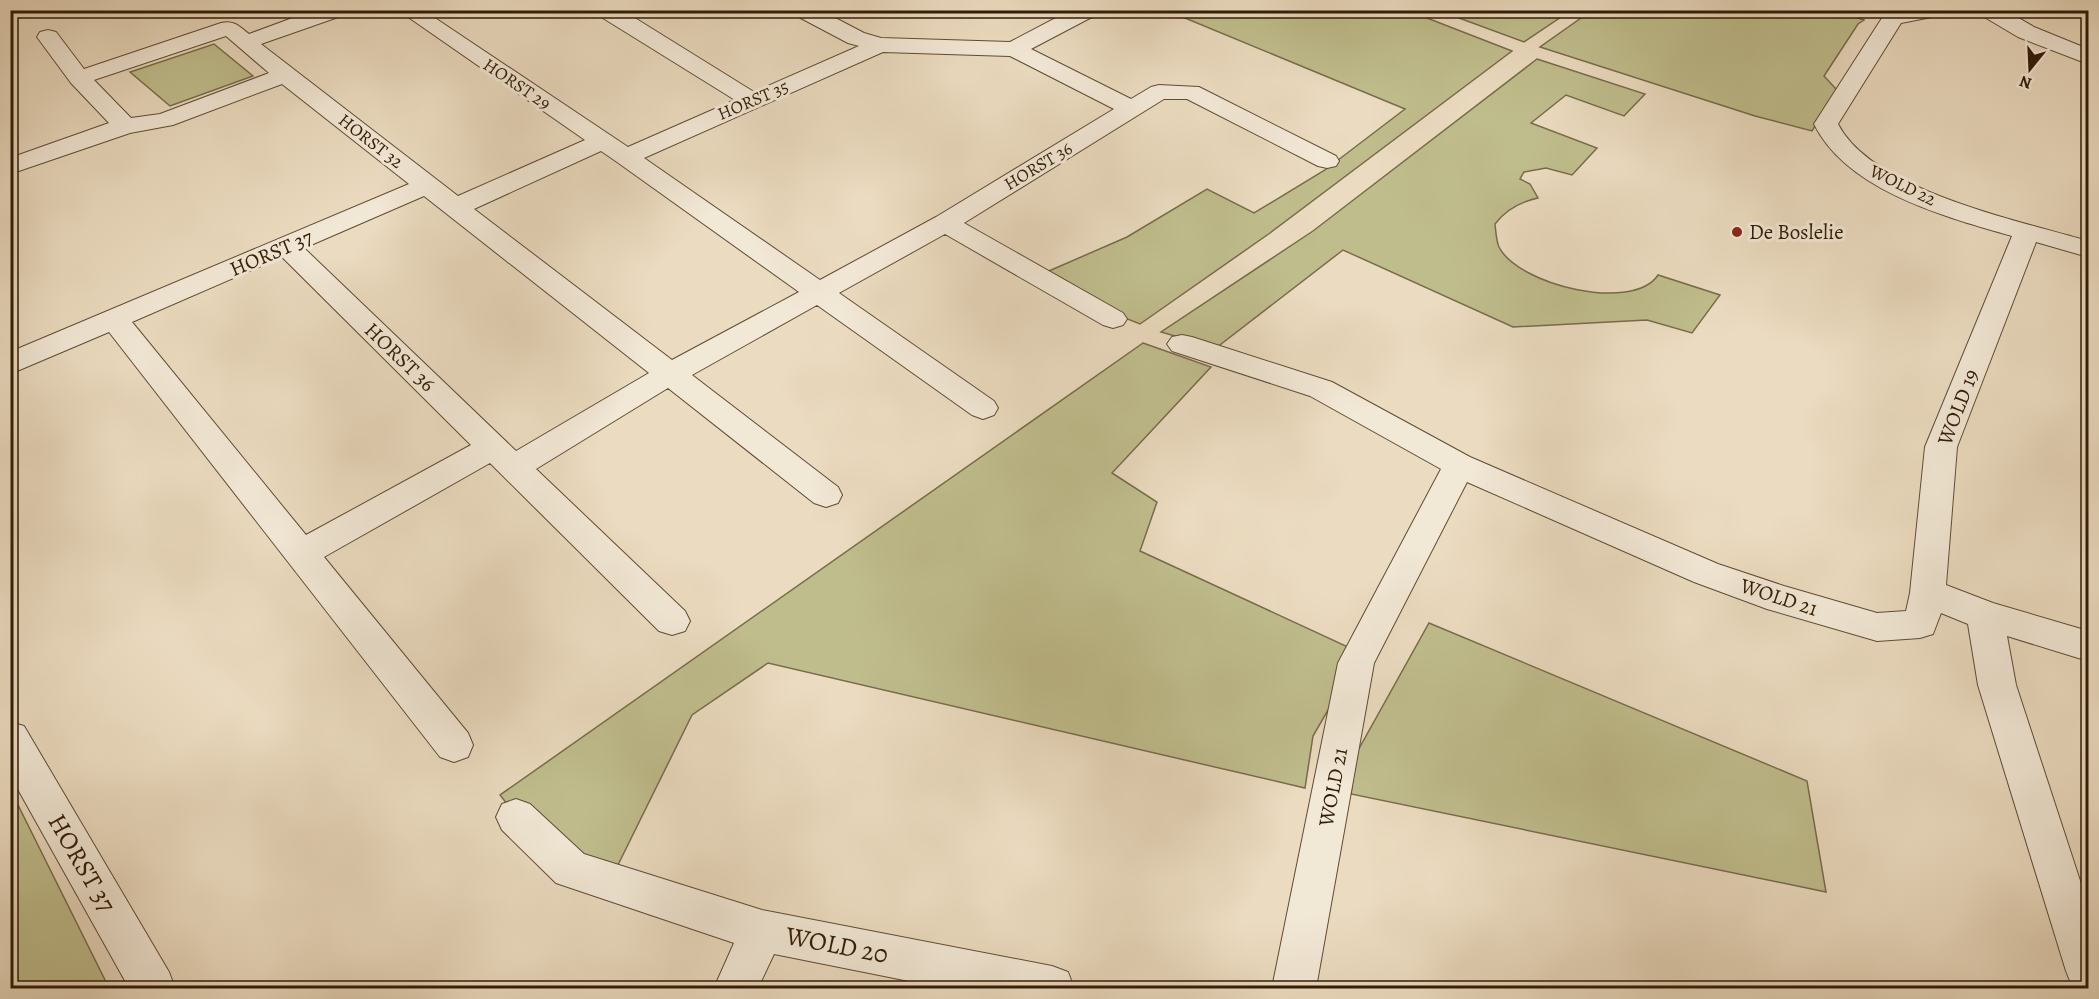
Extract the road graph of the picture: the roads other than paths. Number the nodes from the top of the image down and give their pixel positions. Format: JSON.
{"nodes":[{"id":1,"x":336,"y":10,"type":"edge"},
{"id":2,"x":408,"y":10,"type":"edge"},
{"id":3,"x":606,"y":10,"type":"edge"},
{"id":4,"x":803,"y":10,"type":"edge"},
{"id":5,"x":1094,"y":10,"type":"edge"},
{"id":6,"x":1870,"y":10,"type":"edge"},
{"id":7,"x":1934,"y":10,"type":"edge"},
{"id":8,"x":1989,"y":10,"type":"edge"},
{"id":9,"x":1893,"y":18,"type":"junction"},
{"id":10,"x":48,"y":37,"type":"dead end"},
{"id":11,"x":246,"y":42,"type":"junction"},
{"id":12,"x":880,"y":45,"type":"junction"},
{"id":13,"x":1014,"y":49,"type":"junction"},
{"id":14,"x":2088,"y":57,"type":"edge"},
{"id":15,"x":285,"y":75,"type":"junction"},
{"id":16,"x":79,"y":78,"type":"junction"},
{"id":17,"x":752,"y":101,"type":"junction"},
{"id":18,"x":1132,"y":109,"type":"junction"},
{"id":19,"x":125,"y":126,"type":"junction"},
{"id":20,"x":603,"y":141,"type":"junction"},
{"id":21,"x":626,"y":157,"type":"junction"},
{"id":22,"x":1328,"y":161,"type":"dead end"},
{"id":23,"x":10,"y":167,"type":"edge"},
{"id":24,"x":427,"y":185,"type":"junction"},
{"id":25,"x":456,"y":207,"type":"junction"},
{"id":26,"x":945,"y":223,"type":"junction"},
{"id":27,"x":2027,"y":231,"type":"junction"},
{"id":28,"x":287,"y":247,"type":"junction"},
{"id":29,"x":2088,"y":249,"type":"edge"},
{"id":30,"x":819,"y":293,"type":"junction"},
{"id":31,"x":114,"y":319,"type":"junction"},
{"id":32,"x":1113,"y":319,"type":"dead end"},
{"id":33,"x":1182,"y":344,"type":"dead end"},
{"id":34,"x":10,"y":364,"type":"edge"},
{"id":35,"x":670,"y":374,"type":"junction"},
{"id":36,"x":983,"y":408,"type":"dead end"},
{"id":37,"x":503,"y":457,"type":"junction"},
{"id":38,"x":1459,"y":465,"type":"junction"},
{"id":39,"x":826,"y":495,"type":"dead end"},
{"id":40,"x":301,"y":554,"type":"junction"},
{"id":41,"x":1928,"y":593,"type":"junction"},
{"id":42,"x":1984,"y":615,"type":"junction"},
{"id":43,"x":672,"y":621,"type":"dead end"},
{"id":44,"x":2088,"y":646,"type":"edge"},
{"id":45,"x":10,"y":738,"type":"edge"},
{"id":46,"x":454,"y":745,"type":"dead end"},
{"id":47,"x":516,"y":817,"type":"dead end"},
{"id":48,"x":762,"y":931,"type":"junction"},
{"id":49,"x":2088,"y":971,"type":"edge"},
{"id":50,"x":153,"y":988,"type":"edge"},
{"id":51,"x":736,"y":988,"type":"edge"},
{"id":52,"x":1052,"y":988,"type":"edge"},
{"id":53,"x":1294,"y":988,"type":"edge"}],
"edges":[{"from":1,"to":11,"type":"street"},
{"from":2,"to":20,"type":"street","name":"HORST 29"},
{"from":3,"to":17,"type":"street"},
{"from":4,"to":12,"type":"street","name":"HORST 35"},
{"from":5,"to":13,"type":"street","name":"HORST 35"},
{"from":6,"to":9,"type":"street"},
{"from":7,"to":9,"type":"street"},
{"from":8,"to":14,"type":"street"},
{"from":9,"to":27,"type":"street","name":"WOLD 22"},
{"from":10,"to":16,"type":"street"},
{"from":11,"to":15,"type":"street","name":"HORST 32"},
{"from":11,"to":16,"type":"street","name":"HORST 32"},
{"from":12,"to":13,"type":"street","name":"HORST 35"},
{"from":12,"to":17,"type":"street","name":"HORST 35"},
{"from":13,"to":18,"type":"street"},
{"from":15,"to":19,"type":"street"},
{"from":15,"to":24,"type":"street","name":"HORST 32"},
{"from":16,"to":19,"type":"street"},
{"from":17,"to":21,"type":"street","name":"HORST 35"},
{"from":18,"to":22,"type":"street","name":"HORST 36"},
{"from":18,"to":26,"type":"street","name":"HORST 36"},
{"from":19,"to":23,"type":"street"},
{"from":20,"to":21,"type":"street","name":"HORST 29"},
{"from":20,"to":25,"type":"street"},
{"from":21,"to":30,"type":"street"},
{"from":24,"to":25,"type":"street","name":"HORST 32"},
{"from":24,"to":28,"type":"street","name":"HORST 37"},
{"from":25,"to":35,"type":"street"},
{"from":26,"to":30,"type":"street","name":"HORST 36"},
{"from":26,"to":32,"type":"street"},
{"from":27,"to":29,"type":"street","name":"WOLD 22"},
{"from":27,"to":41,"type":"street","name":"WOLD 19"},
{"from":28,"to":31,"type":"street","name":"HORST 37"},
{"from":28,"to":37,"type":"street","name":"HORST 36"},
{"from":30,"to":35,"type":"street","name":"HORST 36"},
{"from":30,"to":36,"type":"street"},
{"from":31,"to":34,"type":"street","name":"HORST 37"},
{"from":31,"to":40,"type":"street"},
{"from":33,"to":38,"type":"street","name":"WOLD 21"},
{"from":35,"to":37,"type":"street","name":"HORST 36"},
{"from":35,"to":39,"type":"street"},
{"from":37,"to":40,"type":"street"},
{"from":37,"to":43,"type":"street","name":"HORST 36"},
{"from":38,"to":41,"type":"street","name":"WOLD 21"},
{"from":38,"to":53,"type":"street","name":"WOLD 21"},
{"from":40,"to":46,"type":"street"},
{"from":41,"to":42,"type":"street"},
{"from":42,"to":44,"type":"street"},
{"from":42,"to":49,"type":"street"},
{"from":45,"to":50,"type":"street","name":"HORST 37"},
{"from":47,"to":48,"type":"street","name":"WOLD 20"},
{"from":48,"to":51,"type":"street","name":"WOLD 20"},
{"from":48,"to":52,"type":"street","name":"WOLD 20"}]}
